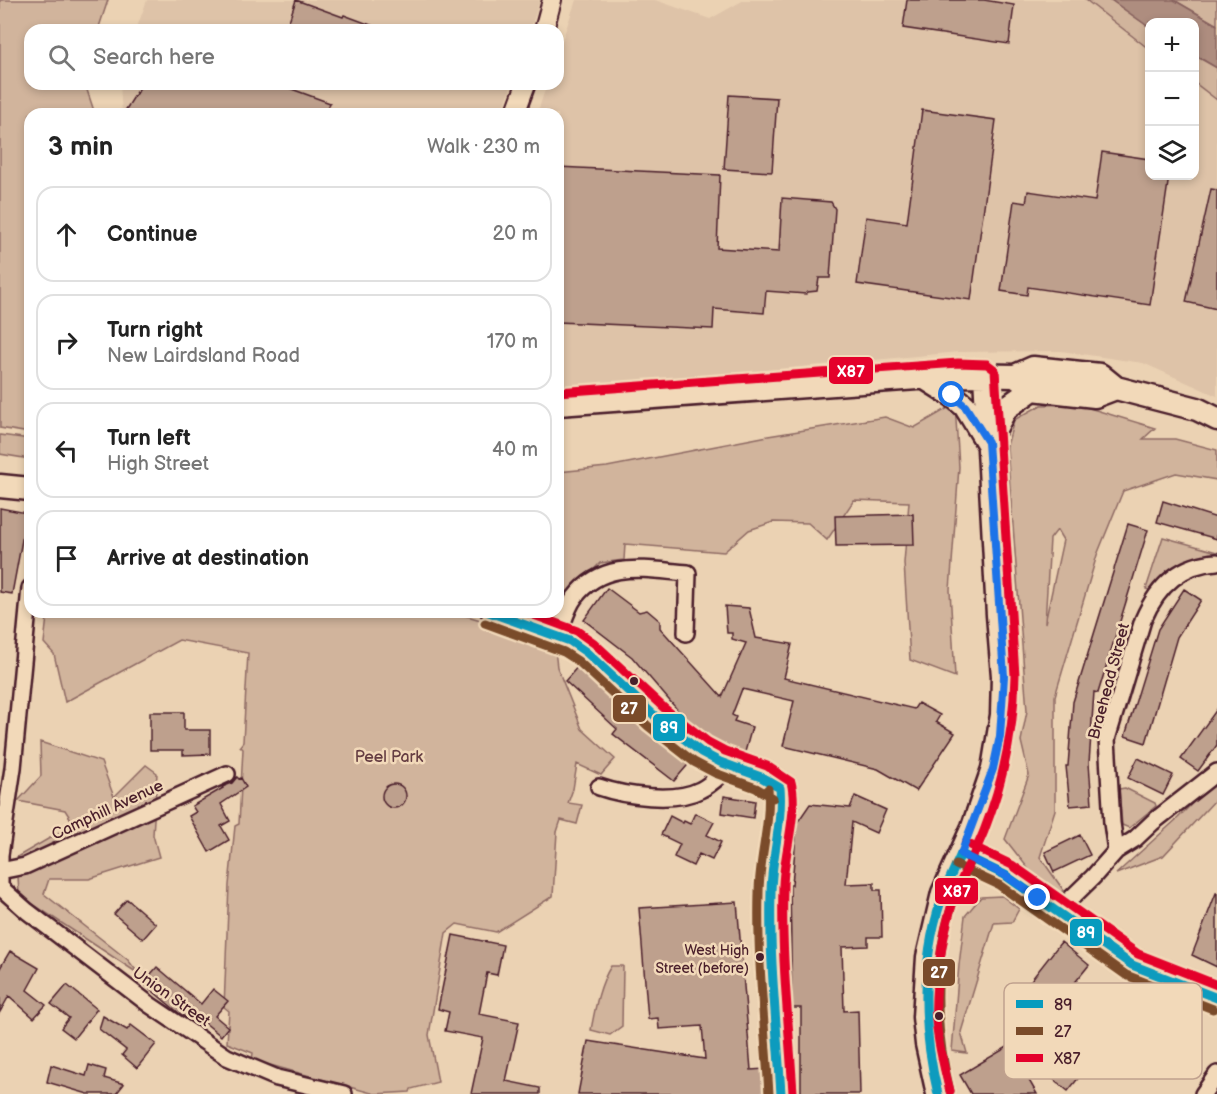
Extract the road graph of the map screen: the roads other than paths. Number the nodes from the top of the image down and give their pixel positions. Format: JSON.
{"nodes":[{"id":1,"x":552,"y":0,"type":"edge"},
{"id":2,"x":546,"y":24,"type":"edge"},
{"id":3,"x":524,"y":90,"type":"edge"},
{"id":4,"x":517,"y":108,"type":"edge"},
{"id":5,"x":985,"y":375,"type":"junction"},
{"id":6,"x":925,"y":378,"type":"junction"},
{"id":7,"x":1024,"y":382,"type":"junction"},
{"id":8,"x":564,"y":404,"type":"edge"},
{"id":9,"x":1217,"y":419,"type":"edge"},
{"id":10,"x":988,"y":442,"type":"junction"},
{"id":11,"x":0,"y":486,"type":"edge"},
{"id":12,"x":24,"y":488,"type":"edge"},
{"id":13,"x":1217,"y":562,"type":"edge"},
{"id":14,"x":27,"y":618,"type":"edge"},
{"id":15,"x":506,"y":618,"type":"edge"},
{"id":16,"x":686,"y":633,"type":"dead end"},
{"id":17,"x":558,"y":636,"type":"junction"},
{"id":18,"x":730,"y":767,"type":"junction"},
{"id":19,"x":1217,"y":772,"type":"edge"},
{"id":20,"x":227,"y":774,"type":"dead end"},
{"id":21,"x":599,"y":787,"type":"dead end"},
{"id":22,"x":1116,"y":851,"type":"junction"},
{"id":23,"x":961,"y":854,"type":"junction"},
{"id":24,"x":0,"y":855,"type":"edge"},
{"id":25,"x":0,"y":871,"type":"edge"},
{"id":26,"x":0,"y":888,"type":"edge"},
{"id":27,"x":1057,"y":912,"type":"junction"},
{"id":28,"x":1178,"y":983,"type":"edge"},
{"id":29,"x":1202,"y":992,"type":"edge"},
{"id":30,"x":1217,"y":998,"type":"edge"},
{"id":31,"x":1217,"y":1074,"type":"edge"},
{"id":32,"x":344,"y":1094,"type":"edge"},
{"id":33,"x":781,"y":1094,"type":"edge"},
{"id":34,"x":938,"y":1094,"type":"edge"},
{"id":35,"x":1203,"y":1094,"type":"edge"}],
"edges":[{"from":1,"to":2,"type":"street"},
{"from":3,"to":4,"type":"street"},
{"from":5,"to":6,"type":"main road"},
{"from":5,"to":7,"type":"main road"},
{"from":5,"to":10,"type":"main road"},
{"from":6,"to":8,"type":"main road"},
{"from":6,"to":10,"type":"main road"},
{"from":7,"to":9,"type":"main road"},
{"from":7,"to":10,"type":"main road"},
{"from":10,"to":23,"type":"main road"},
{"from":11,"to":12,"type":"main road"},
{"from":13,"to":22,"type":"street","name":"Braehead Street"},
{"from":14,"to":24,"type":"street"},
{"from":15,"to":17,"type":"street"},
{"from":16,"to":17,"type":"street"},
{"from":17,"to":18,"type":"street"},
{"from":18,"to":21,"type":"street"},
{"from":18,"to":33,"type":"street"},
{"from":19,"to":22,"type":"street"},
{"from":20,"to":25,"type":"street","name":"Camphill Avenue"},
{"from":22,"to":27,"type":"street"},
{"from":23,"to":27,"type":"street"},
{"from":23,"to":34,"type":"main road"},
{"from":24,"to":25,"type":"street"},
{"from":25,"to":26,"type":"street"},
{"from":26,"to":32,"type":"street","name":"Union Street"},
{"from":27,"to":28,"type":"street"},
{"from":29,"to":30,"type":"street"},
{"from":31,"to":35,"type":"street"}]}
